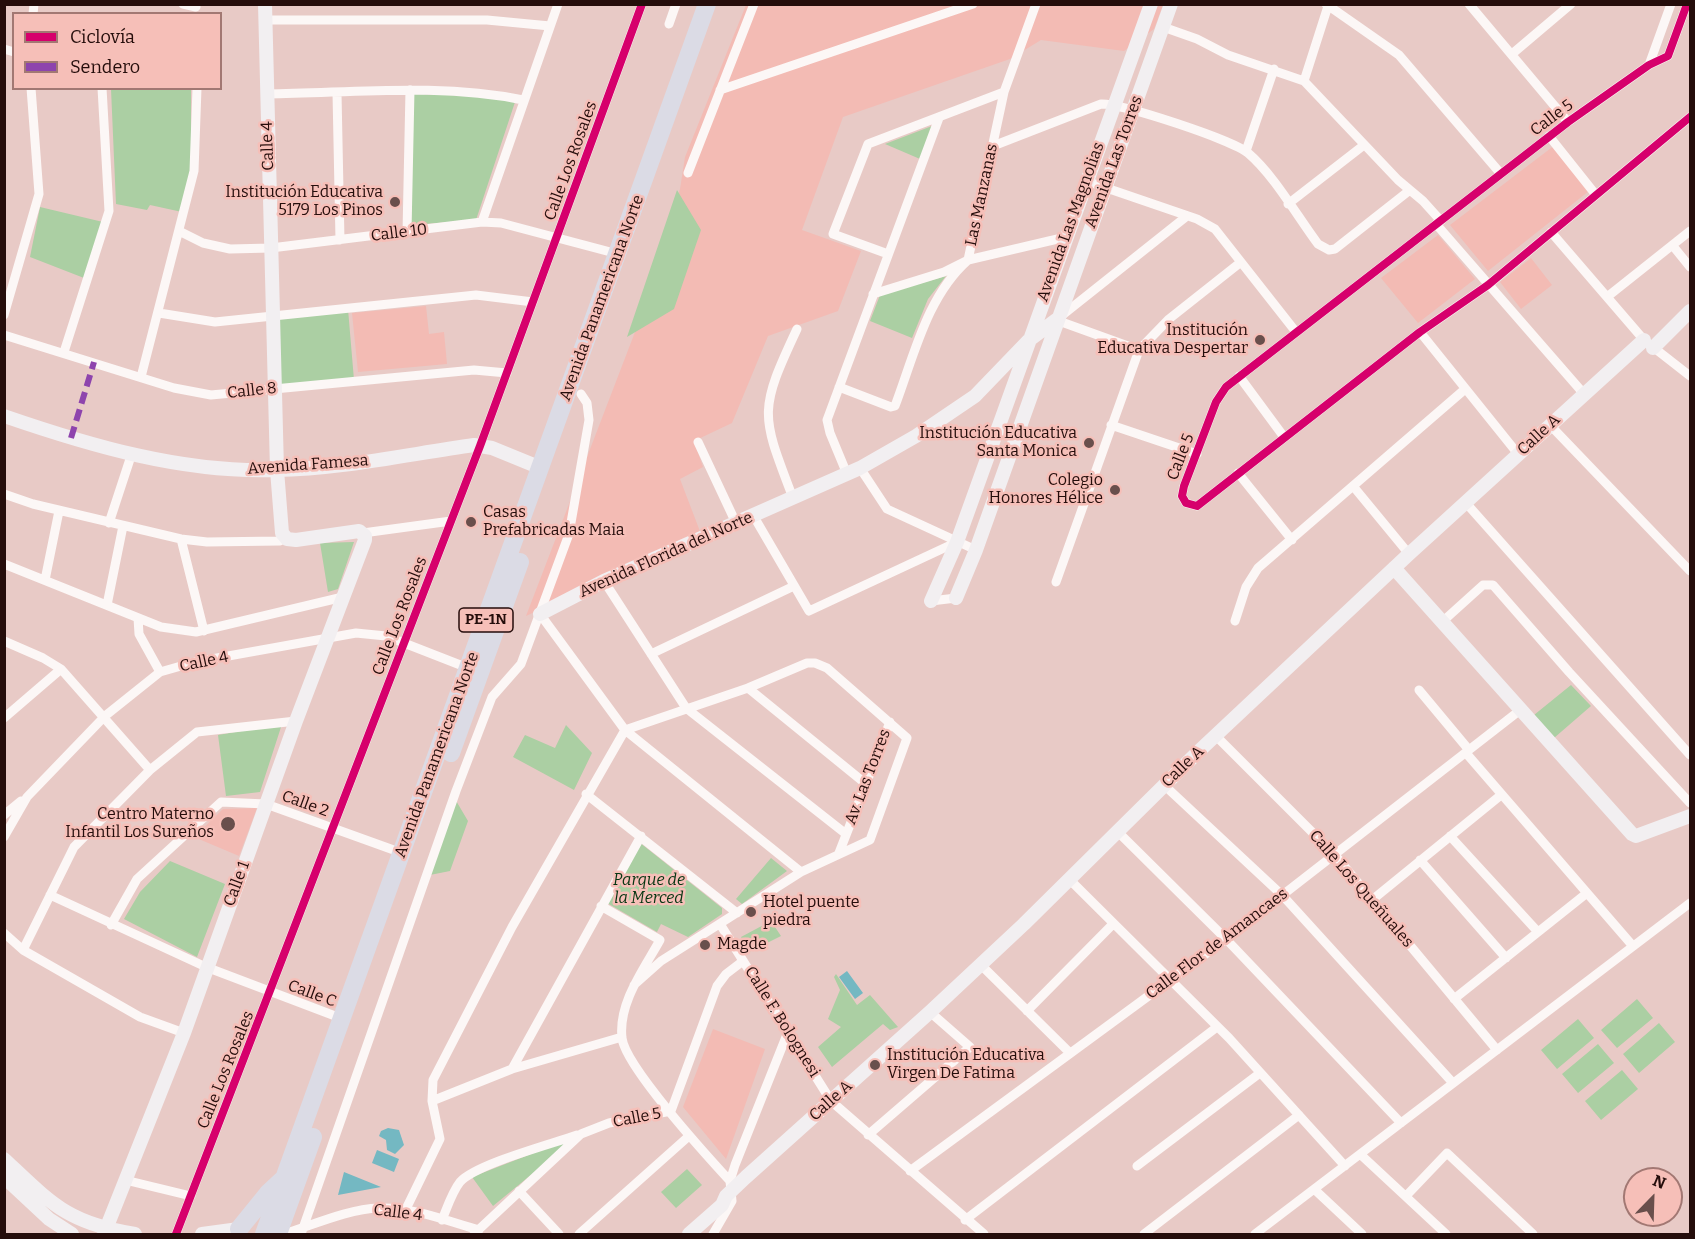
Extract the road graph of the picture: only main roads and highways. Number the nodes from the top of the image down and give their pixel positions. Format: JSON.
{"nodes":[{"id":1,"x":720,"y":4,"type":"edge"},
{"id":2,"x":707,"y":5,"type":"edge"},
{"id":3,"x":285,"y":1178,"type":"junction"},
{"id":4,"x":238,"y":1232,"type":"edge"},
{"id":5,"x":264,"y":1234,"type":"edge"},
{"id":6,"x":278,"y":1234,"type":"edge"}],
"edges":[{"from":1,"to":6,"type":"highway","name":"Avenida Panamericana Norte","number":"PE-1N"},
{"from":2,"to":3,"type":"highway","name":"Avenida Panamericana Norte","number":"PE-1N"},
{"from":3,"to":4,"type":"highway"},
{"from":3,"to":5,"type":"highway","name":"Avenida Panamericana Norte","number":"PE-1N"}]}
